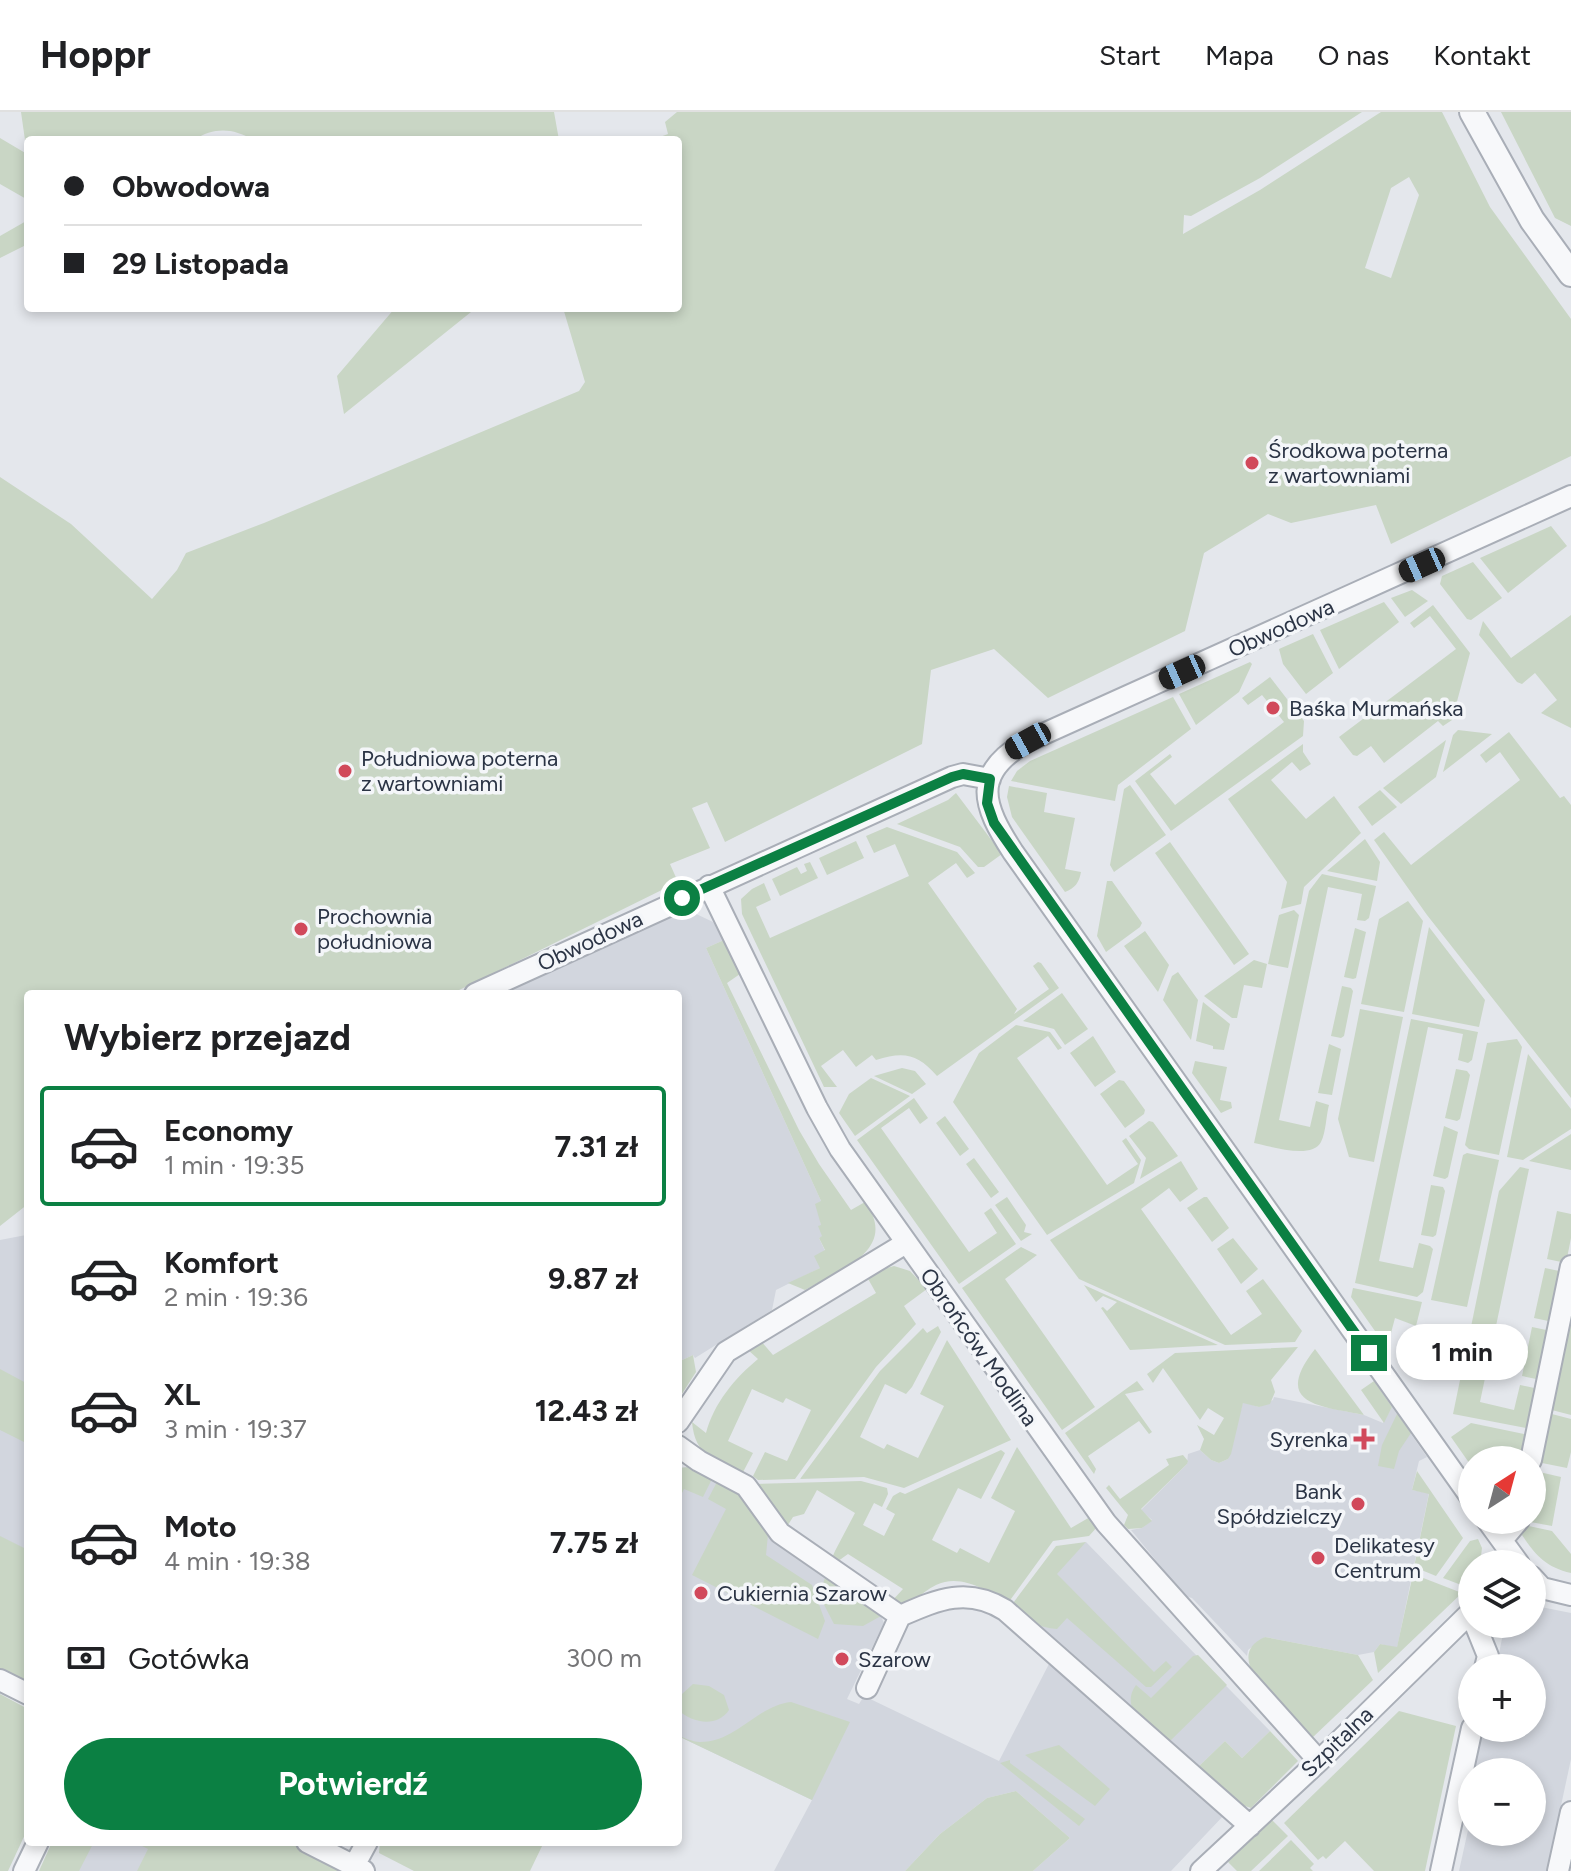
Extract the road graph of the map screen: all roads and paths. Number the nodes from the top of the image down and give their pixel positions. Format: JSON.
{"nodes":[{"id":1,"x":1472,"y":112,"type":"edge"},
{"id":2,"x":1571,"y":274,"type":"edge"},
{"id":3,"x":1571,"y":496,"type":"edge"},
{"id":4,"x":990,"y":779,"type":"junction"},
{"id":5,"x":709,"y":886,"type":"junction"},
{"id":6,"x":484,"y":990,"type":"edge"},
{"id":7,"x":906,"y":1243,"type":"junction"},
{"id":8,"x":1571,"y":1266,"type":"edge"},
{"id":9,"x":682,"y":1416,"type":"edge"},
{"id":10,"x":1534,"y":1446,"type":"edge"},
{"id":11,"x":682,"y":1449,"type":"edge"},
{"id":12,"x":1458,"y":1479,"type":"edge"},
{"id":13,"x":1498,"y":1534,"type":"edge"},
{"id":14,"x":1507,"y":1534,"type":"edge"},
{"id":15,"x":1502,"y":1540,"type":"junction"},
{"id":16,"x":1509,"y":1550,"type":"edge"},
{"id":17,"x":1546,"y":1589,"type":"edge"},
{"id":18,"x":1571,"y":1595,"type":"edge"},
{"id":19,"x":900,"y":1616,"type":"junction"},
{"id":20,"x":1458,"y":1629,"type":"edge"},
{"id":21,"x":0,"y":1680,"type":"edge"},
{"id":22,"x":867,"y":1688,"type":"dead end"},
{"id":23,"x":24,"y":1692,"type":"edge"},
{"id":24,"x":1469,"y":1742,"type":"edge"},
{"id":25,"x":1319,"y":1761,"type":"junction"},
{"id":26,"x":1571,"y":1812,"type":"edge"},
{"id":27,"x":1250,"y":1826,"type":"junction"},
{"id":28,"x":36,"y":1846,"type":"edge"},
{"id":29,"x":315,"y":1846,"type":"edge"},
{"id":30,"x":366,"y":1846,"type":"edge"},
{"id":31,"x":359,"y":1869,"type":"edge"},
{"id":32,"x":24,"y":1871,"type":"edge"},
{"id":33,"x":1201,"y":1871,"type":"edge"},
{"id":34,"x":1441,"y":1871,"type":"edge"},
{"id":35,"x":1558,"y":1871,"type":"edge"}],
"edges":[{"from":1,"to":2,"type":"street"},
{"from":3,"to":4,"type":"street","name":"Obwodowa"},
{"from":4,"to":5,"type":"street","name":"Obwodowa"},
{"from":4,"to":12,"type":"street"},
{"from":5,"to":6,"type":"street","name":"Obwodowa"},
{"from":5,"to":7,"type":"street","name":"Obrońców Modlina"},
{"from":7,"to":9,"type":"street"},
{"from":7,"to":25,"type":"street","name":"Obrońców Modlina"},
{"from":8,"to":10,"type":"street"},
{"from":11,"to":19,"type":"street"},
{"from":13,"to":15,"type":"street"},
{"from":14,"to":15,"type":"street"},
{"from":15,"to":16,"type":"street"},
{"from":17,"to":18,"type":"street"},
{"from":19,"to":22,"type":"street"},
{"from":19,"to":27,"type":"street"},
{"from":20,"to":25,"type":"street","name":"Szpitalna"},
{"from":21,"to":23,"type":"street"},
{"from":24,"to":34,"type":"street"},
{"from":25,"to":27,"type":"street","name":"Szpitalna"},
{"from":26,"to":35,"type":"street"},
{"from":27,"to":33,"type":"street","name":"Szpitalna"},
{"from":28,"to":32,"type":"street"},
{"from":29,"to":31,"type":"street"},
{"from":30,"to":31,"type":"street"}]}
